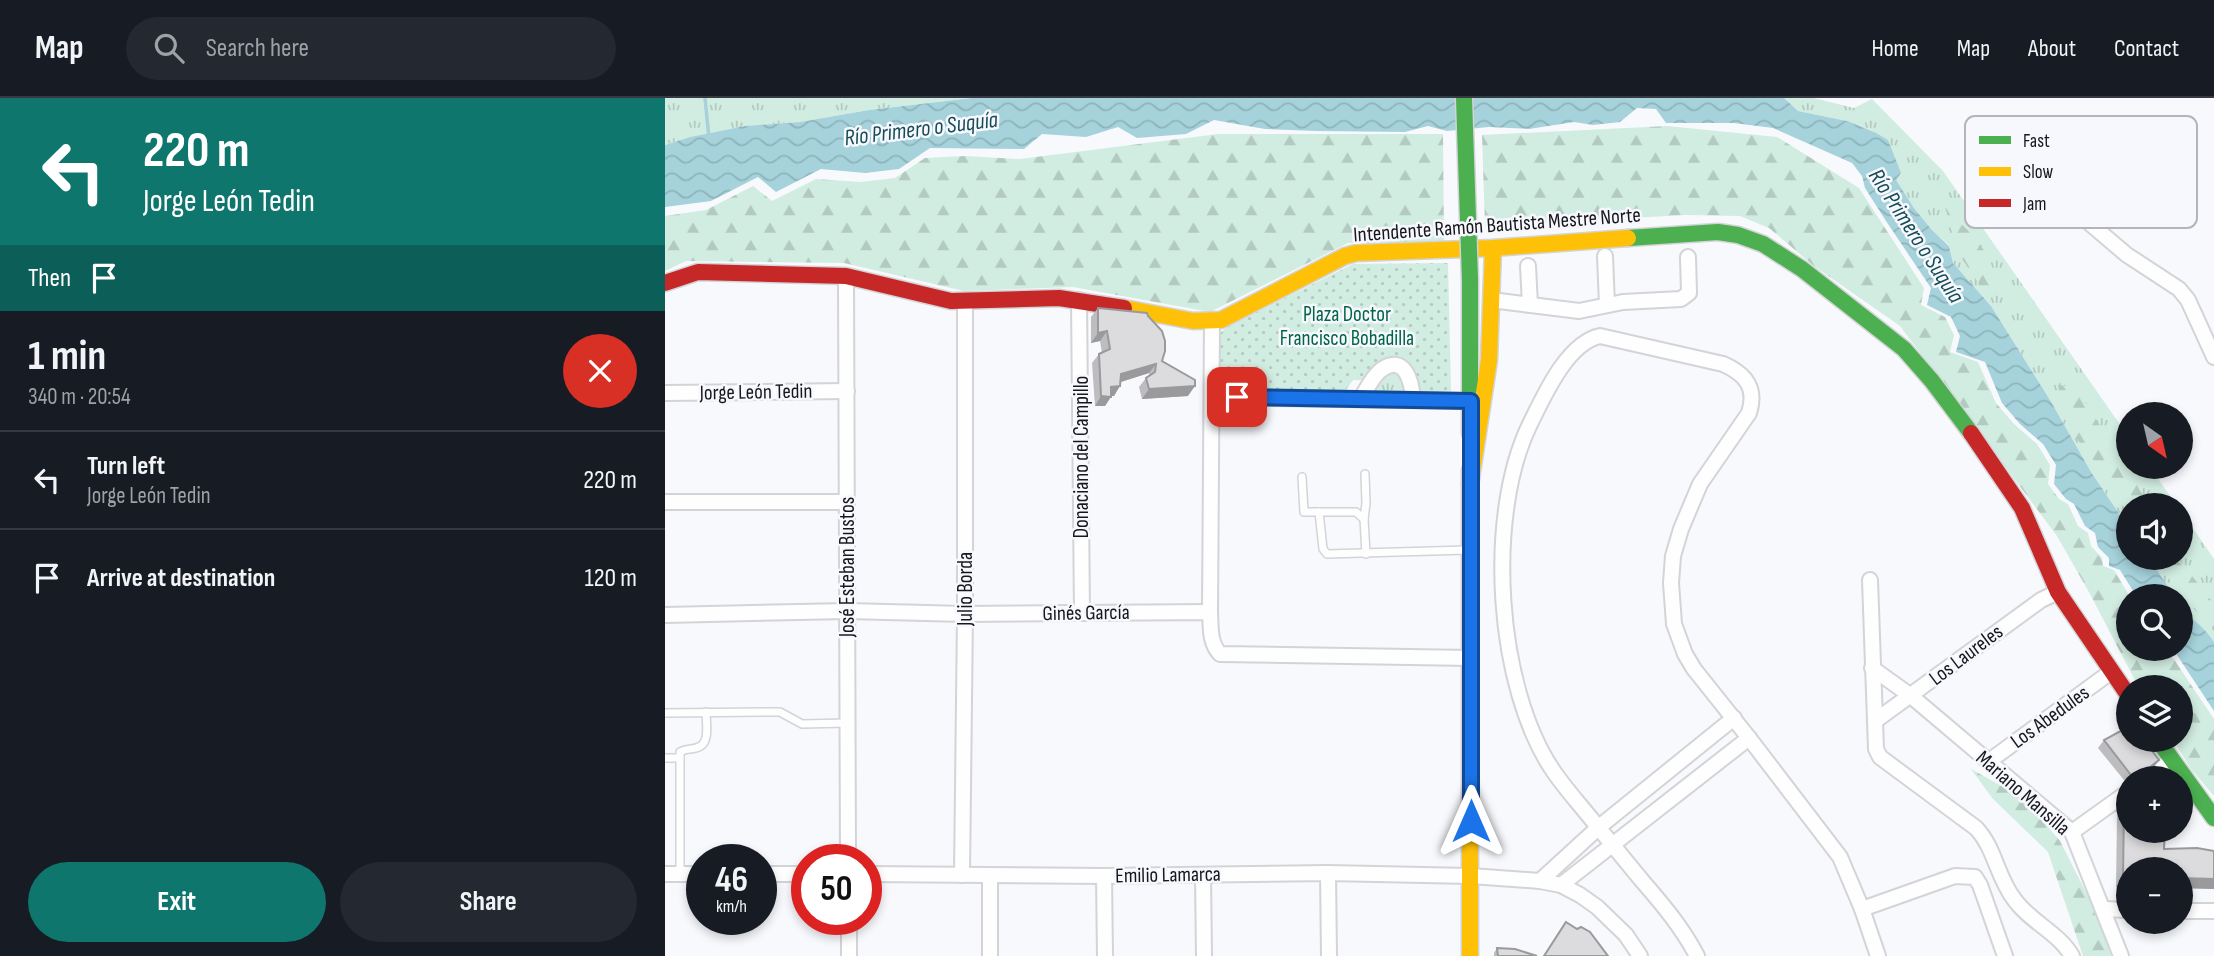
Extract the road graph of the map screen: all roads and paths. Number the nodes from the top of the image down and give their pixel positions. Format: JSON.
{"nodes":[{"id":1,"x":1464,"y":98,"type":"edge"},
{"id":2,"x":2096,"y":228,"type":"edge"},
{"id":3,"x":1493,"y":248,"type":"junction"},
{"id":4,"x":1605,"y":256,"type":"dead end"},
{"id":5,"x":1688,"y":257,"type":"dead end"},
{"id":6,"x":1528,"y":266,"type":"dead end"},
{"id":7,"x":846,"y":276,"type":"junction"},
{"id":8,"x":665,"y":284,"type":"edge"},
{"id":9,"x":1079,"y":300,"type":"junction"},
{"id":10,"x":1491,"y":300,"type":"junction"},
{"id":11,"x":965,"y":302,"type":"junction"},
{"id":12,"x":1530,"y":305,"type":"junction"},
{"id":13,"x":1607,"y":305,"type":"junction"},
{"id":14,"x":1212,"y":321,"type":"junction"},
{"id":15,"x":2214,"y":357,"type":"edge"},
{"id":16,"x":847,"y":391,"type":"junction"},
{"id":17,"x":665,"y":394,"type":"edge"},
{"id":18,"x":1212,"y":397,"type":"junction"},
{"id":19,"x":1361,"y":398,"type":"junction"},
{"id":20,"x":1413,"y":400,"type":"junction"},
{"id":21,"x":1471,"y":401,"type":"junction"},
{"id":22,"x":1365,"y":474,"type":"dead end"},
{"id":23,"x":1302,"y":477,"type":"dead end"},
{"id":24,"x":1470,"y":485,"type":"junction"},
{"id":25,"x":665,"y":502,"type":"edge"},
{"id":26,"x":847,"y":502,"type":"junction"},
{"id":27,"x":1319,"y":512,"type":"junction"},
{"id":28,"x":1364,"y":519,"type":"junction"},
{"id":29,"x":1471,"y":550,"type":"junction"},
{"id":30,"x":1366,"y":554,"type":"junction"},
{"id":31,"x":1870,"y":580,"type":"dead end"},
{"id":32,"x":2058,"y":592,"type":"junction"},
{"id":33,"x":847,"y":611,"type":"junction"},
{"id":34,"x":1210,"y":612,"type":"junction"},
{"id":35,"x":1082,"y":613,"type":"junction"},
{"id":36,"x":965,"y":614,"type":"junction"},
{"id":37,"x":665,"y":615,"type":"edge"},
{"id":38,"x":1471,"y":658,"type":"junction"},
{"id":39,"x":1872,"y":668,"type":"junction"},
{"id":40,"x":2112,"y":671,"type":"junction"},
{"id":41,"x":2116,"y":677,"type":"edge"},
{"id":42,"x":1911,"y":696,"type":"junction"},
{"id":43,"x":706,"y":712,"type":"junction"},
{"id":44,"x":665,"y":713,"type":"edge"},
{"id":45,"x":1734,"y":719,"type":"junction"},
{"id":46,"x":1875,"y":722,"type":"junction"},
{"id":47,"x":848,"y":723,"type":"junction"},
{"id":48,"x":1749,"y":738,"type":"junction"},
{"id":49,"x":2166,"y":752,"type":"edge"},
{"id":50,"x":665,"y":758,"type":"edge"},
{"id":51,"x":680,"y":758,"type":"junction"},
{"id":52,"x":2171,"y":760,"type":"junction"},
{"id":53,"x":1988,"y":762,"type":"junction"},
{"id":54,"x":2163,"y":766,"type":"edge"},
{"id":55,"x":2116,"y":801,"type":"edge"},
{"id":56,"x":2214,"y":818,"type":"edge"},
{"id":57,"x":1599,"y":827,"type":"junction"},
{"id":58,"x":2072,"y":832,"type":"junction"},
{"id":59,"x":848,"y":844,"type":"edge"},
{"id":60,"x":1612,"y":845,"type":"junction"},
{"id":61,"x":1328,"y":873,"type":"junction"},
{"id":62,"x":672,"y":874,"type":"edge"},
{"id":63,"x":882,"y":874,"type":"edge"},
{"id":64,"x":962,"y":875,"type":"junction"},
{"id":65,"x":1203,"y":875,"type":"junction"},
{"id":66,"x":990,"y":876,"type":"junction"},
{"id":67,"x":1104,"y":876,"type":"junction"},
{"id":68,"x":1471,"y":876,"type":"junction"},
{"id":69,"x":1539,"y":881,"type":"junction"},
{"id":70,"x":1561,"y":885,"type":"junction"},
{"id":71,"x":1863,"y":909,"type":"junction"},
{"id":72,"x":2103,"y":909,"type":"junction"},
{"id":73,"x":2116,"y":910,"type":"edge"},
{"id":74,"x":2193,"y":911,"type":"edge"},
{"id":75,"x":2214,"y":911,"type":"edge"},
{"id":76,"x":849,"y":935,"type":"edge"},
{"id":77,"x":849,"y":956,"type":"edge"},
{"id":78,"x":990,"y":956,"type":"edge"},
{"id":79,"x":1105,"y":956,"type":"edge"},
{"id":80,"x":1203,"y":956,"type":"edge"},
{"id":81,"x":1329,"y":956,"type":"edge"},
{"id":82,"x":1470,"y":956,"type":"edge"},
{"id":83,"x":1640,"y":956,"type":"edge"},
{"id":84,"x":1697,"y":956,"type":"edge"},
{"id":85,"x":1878,"y":956,"type":"edge"},
{"id":86,"x":2005,"y":956,"type":"edge"},
{"id":87,"x":2072,"y":956,"type":"edge"},
{"id":88,"x":2122,"y":956,"type":"edge"}],
"edges":[{"from":1,"to":21,"type":"main road","bridge":true},
{"from":2,"to":15,"type":"street"},
{"from":3,"to":10,"type":"main road"},
{"from":3,"to":14,"type":"main road","name":"Intendente Ramón Bautista Mestre Norte"},
{"from":3,"to":32,"type":"main road","name":"Intendente Ramón Bautista Mestre Norte"},
{"from":4,"to":13,"type":"street"},
{"from":5,"to":13,"type":"street"},
{"from":6,"to":12,"type":"street"},
{"from":7,"to":8,"type":"main road","name":"Intendente Ramón Bautista Mestre Norte"},
{"from":7,"to":11,"type":"main road","name":"Intendente Ramón Bautista Mestre Norte"},
{"from":7,"to":16,"type":"street","name":"José Esteban Bustos"},
{"from":9,"to":11,"type":"main road","name":"Intendente Ramón Bautista Mestre Norte"},
{"from":9,"to":14,"type":"main road","name":"Intendente Ramón Bautista Mestre Norte"},
{"from":9,"to":35,"type":"street","name":"Donaciano del Campillo"},
{"from":10,"to":12,"type":"street"},
{"from":10,"to":24,"type":"main road"},
{"from":11,"to":36,"type":"street","name":"Julio Borda"},
{"from":12,"to":13,"type":"street"},
{"from":14,"to":18,"type":"street"},
{"from":16,"to":17,"type":"street","name":"Jorge León Tedin"},
{"from":16,"to":26,"type":"street","name":"José Esteban Bustos"},
{"from":18,"to":19,"type":"street"},
{"from":18,"to":34,"type":"street"},
{"from":19,"to":20,"type":"street"},
{"from":19,"to":20,"type":"street"},
{"from":20,"to":21,"type":"street"},
{"from":21,"to":24,"type":"main road"},
{"from":22,"to":28,"type":"lane"},
{"from":23,"to":27,"type":"lane"},
{"from":24,"to":29,"type":"main road"},
{"from":25,"to":26,"type":"street"},
{"from":26,"to":33,"type":"street","name":"José Esteban Bustos"},
{"from":27,"to":28,"type":"lane"},
{"from":27,"to":30,"type":"lane"},
{"from":28,"to":30,"type":"lane"},
{"from":29,"to":30,"type":"lane"},
{"from":29,"to":38,"type":"main road"},
{"from":31,"to":39,"type":"street"},
{"from":32,"to":40,"type":"main road","name":"Intendente Ramón Bautista Mestre Norte"},
{"from":32,"to":42,"type":"street","name":"Los Laureles"},
{"from":33,"to":36,"type":"street","name":"Ginés García"},
{"from":33,"to":37,"type":"street","name":"Ginés García"},
{"from":33,"to":47,"type":"street","name":"José Esteban Bustos"},
{"from":34,"to":35,"type":"street","name":"Ginés García"},
{"from":34,"to":38,"type":"street"},
{"from":35,"to":36,"type":"street","name":"Ginés García"},
{"from":36,"to":64,"type":"street","name":"Julio Borda"},
{"from":38,"to":68,"type":"main road"},
{"from":39,"to":42,"type":"street","name":"Mariano Mansilla"},
{"from":39,"to":46,"type":"street"},
{"from":40,"to":41,"type":"main road","name":"Intendente Ramón Bautista Mestre Norte"},
{"from":40,"to":53,"type":"street","name":"Los Abedules"},
{"from":42,"to":46,"type":"street","name":"Los Laureles"},
{"from":42,"to":53,"type":"street","name":"Mariano Mansilla"},
{"from":43,"to":44,"type":"lane"},
{"from":43,"to":47,"type":"lane"},
{"from":43,"to":51,"type":"lane"},
{"from":45,"to":48,"type":"street"},
{"from":45,"to":57,"type":"street"},
{"from":45,"to":57,"type":"street"},
{"from":46,"to":87,"type":"street"},
{"from":47,"to":59,"type":"street","name":"José Esteban Bustos"},
{"from":48,"to":60,"type":"street"},
{"from":48,"to":71,"type":"street"},
{"from":49,"to":52,"type":"main road"},
{"from":50,"to":51,"type":"lane"},
{"from":51,"to":62,"type":"lane"},
{"from":52,"to":54,"type":"street"},
{"from":52,"to":56,"type":"main road"},
{"from":53,"to":58,"type":"street","name":"Mariano Mansilla"},
{"from":55,"to":58,"type":"street"},
{"from":57,"to":60,"type":"street"},
{"from":57,"to":69,"type":"street"},
{"from":58,"to":72,"type":"street","name":"Mariano Mansilla"},
{"from":60,"to":70,"type":"street"},
{"from":60,"to":84,"type":"street"},
{"from":61,"to":65,"type":"street","name":"Emilio Lamarca"},
{"from":61,"to":68,"type":"street","name":"Emilio Lamarca"},
{"from":61,"to":81,"type":"street"},
{"from":63,"to":64,"type":"street","name":"Emilio Lamarca"},
{"from":64,"to":66,"type":"street","name":"Emilio Lamarca"},
{"from":65,"to":67,"type":"street","name":"Emilio Lamarca"},
{"from":65,"to":80,"type":"street"},
{"from":66,"to":67,"type":"street","name":"Emilio Lamarca"},
{"from":66,"to":78,"type":"street"},
{"from":67,"to":79,"type":"street"},
{"from":68,"to":69,"type":"street","name":"Emilio Lamarca"},
{"from":68,"to":82,"type":"main road"},
{"from":69,"to":70,"type":"street","name":"Emilio Lamarca"},
{"from":70,"to":83,"type":"street"},
{"from":71,"to":85,"type":"street"},
{"from":71,"to":86,"type":"street"},
{"from":72,"to":73,"type":"street"},
{"from":72,"to":88,"type":"street","name":"Mariano Mansilla"},
{"from":74,"to":75,"type":"street"},
{"from":76,"to":77,"type":"street"}]}
